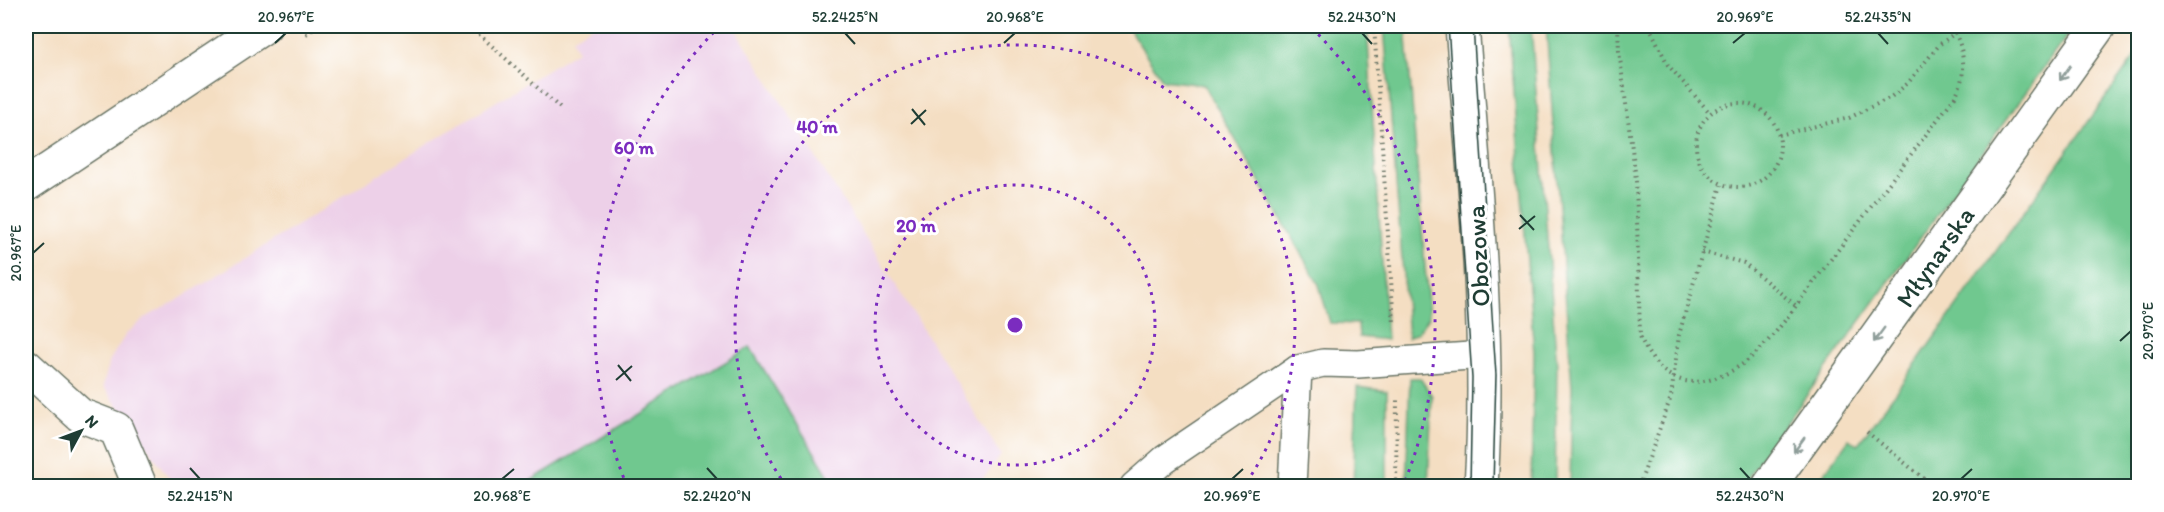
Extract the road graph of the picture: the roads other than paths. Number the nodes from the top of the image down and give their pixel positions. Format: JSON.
{"nodes":[{"id":1,"x":265,"y":26,"type":"edge"},
{"id":2,"x":1462,"y":26,"type":"edge"},
{"id":3,"x":2099,"y":26,"type":"edge"},
{"id":4,"x":26,"y":185,"type":"edge"},
{"id":5,"x":1484,"y":355,"type":"junction"},
{"id":6,"x":26,"y":366,"type":"edge"},
{"id":7,"x":1298,"y":369,"type":"junction"},
{"id":8,"x":140,"y":486,"type":"edge"},
{"id":9,"x":1134,"y":486,"type":"edge"},
{"id":10,"x":1292,"y":486,"type":"edge"},
{"id":11,"x":1481,"y":486,"type":"edge"},
{"id":12,"x":1770,"y":486,"type":"edge"}],
"edges":[{"from":1,"to":4,"type":"street"},
{"from":2,"to":5,"type":"street","name":"Obozowa"},
{"from":3,"to":12,"type":"street","name":"Młynarska","one_way":true},
{"from":5,"to":7,"type":"lane"},
{"from":5,"to":11,"type":"street","name":"Obozowa"},
{"from":6,"to":8,"type":"street"},
{"from":7,"to":9,"type":"lane"},
{"from":7,"to":10,"type":"lane"}]}
